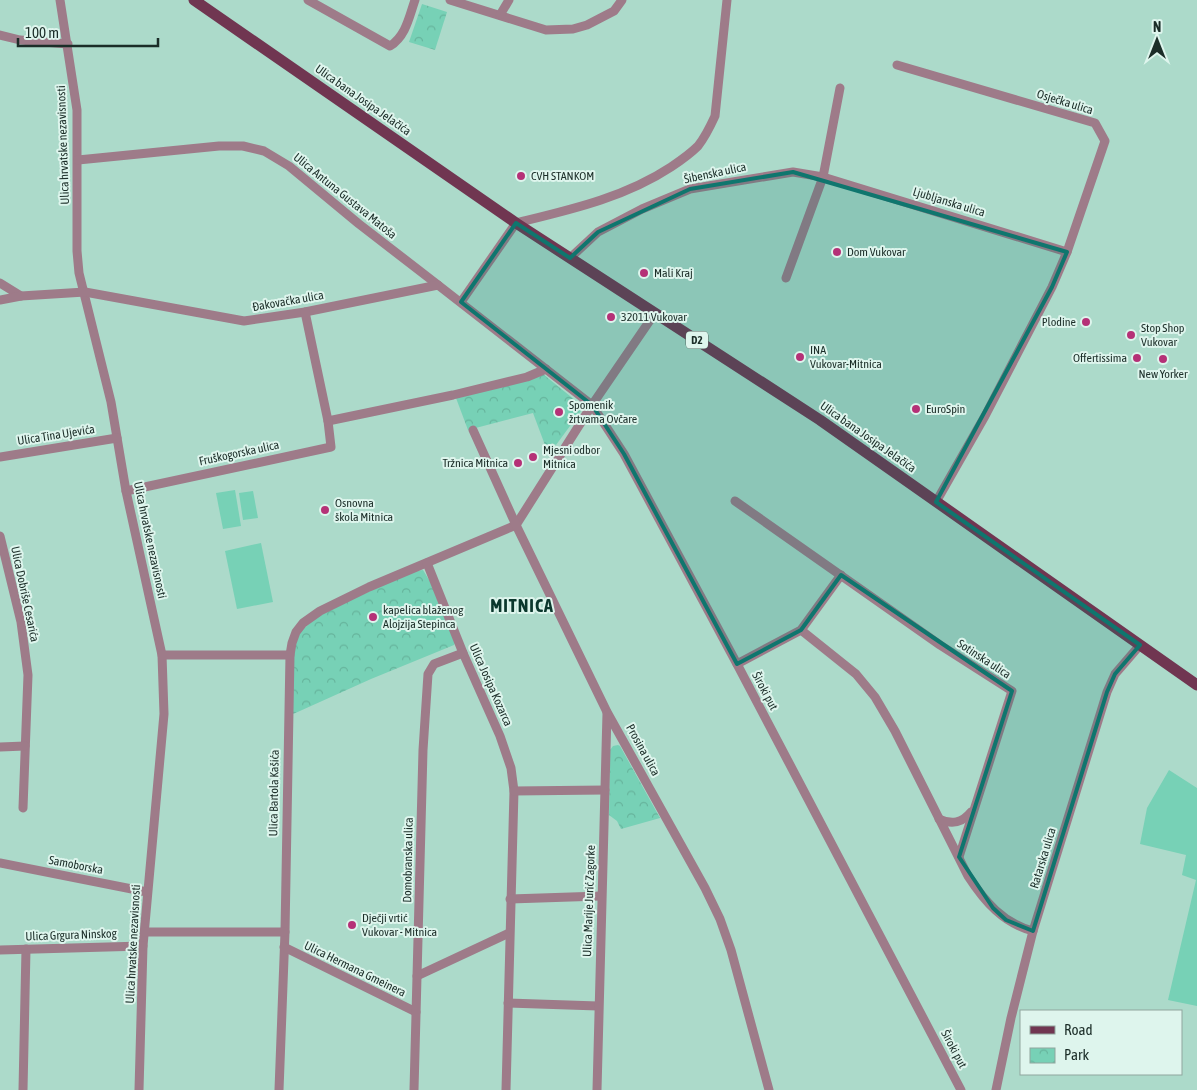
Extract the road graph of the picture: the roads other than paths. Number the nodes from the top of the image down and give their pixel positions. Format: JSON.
{"nodes":[{"id":1,"x":60,"y":0,"type":"edge"},
{"id":2,"x":194,"y":0,"type":"edge"},
{"id":3,"x":308,"y":0,"type":"edge"},
{"id":4,"x":415,"y":0,"type":"edge"},
{"id":5,"x":450,"y":0,"type":"edge"},
{"id":6,"x":509,"y":0,"type":"edge"},
{"id":7,"x":622,"y":0,"type":"edge"},
{"id":8,"x":727,"y":0,"type":"edge"},
{"id":9,"x":500,"y":15,"type":"junction"},
{"id":10,"x":0,"y":35,"type":"edge"},
{"id":11,"x":68,"y":44,"type":"junction"},
{"id":12,"x":897,"y":66,"type":"dead end"},
{"id":13,"x":840,"y":88,"type":"dead end"},
{"id":14,"x":78,"y":160,"type":"junction"},
{"id":15,"x":823,"y":177,"type":"junction"},
{"id":16,"x":516,"y":223,"type":"junction"},
{"id":17,"x":1067,"y":252,"type":"junction"},
{"id":18,"x":570,"y":258,"type":"junction"},
{"id":19,"x":786,"y":278,"type":"dead end"},
{"id":20,"x":0,"y":283,"type":"edge"},
{"id":21,"x":438,"y":285,"type":"junction"},
{"id":22,"x":85,"y":292,"type":"junction"},
{"id":23,"x":21,"y":296,"type":"junction"},
{"id":24,"x":0,"y":300,"type":"edge"},
{"id":25,"x":461,"y":302,"type":"junction"},
{"id":26,"x":305,"y":312,"type":"junction"},
{"id":27,"x":655,"y":313,"type":"junction"},
{"id":28,"x":546,"y":369,"type":"junction"},
{"id":29,"x":592,"y":405,"type":"junction"},
{"id":30,"x":328,"y":421,"type":"junction"},
{"id":31,"x":473,"y":430,"type":"dead end"},
{"id":32,"x":117,"y":438,"type":"junction"},
{"id":33,"x":0,"y":457,"type":"edge"},
{"id":34,"x":126,"y":491,"type":"junction"},
{"id":35,"x":735,"y":501,"type":"dead end"},
{"id":36,"x":936,"y":502,"type":"junction"},
{"id":37,"x":516,"y":525,"type":"junction"},
{"id":38,"x":0,"y":536,"type":"edge"},
{"id":39,"x":427,"y":563,"type":"junction"},
{"id":40,"x":841,"y":575,"type":"junction"},
{"id":41,"x":801,"y":630,"type":"junction"},
{"id":42,"x":1140,"y":645,"type":"junction"},
{"id":43,"x":463,"y":653,"type":"junction"},
{"id":44,"x":162,"y":655,"type":"junction"},
{"id":45,"x":290,"y":655,"type":"junction"},
{"id":46,"x":737,"y":664,"type":"junction"},
{"id":47,"x":1197,"y":685,"type":"edge"},
{"id":48,"x":607,"y":712,"type":"junction"},
{"id":49,"x":25,"y":746,"type":"junction"},
{"id":50,"x":0,"y":747,"type":"edge"},
{"id":51,"x":605,"y":790,"type":"junction"},
{"id":52,"x":514,"y":791,"type":"junction"},
{"id":53,"x":23,"y":808,"type":"dead end"},
{"id":54,"x":973,"y":810,"type":"junction"},
{"id":55,"x":939,"y":819,"type":"junction"},
{"id":56,"x":959,"y":857,"type":"junction"},
{"id":57,"x":0,"y":863,"type":"edge"},
{"id":58,"x":147,"y":892,"type":"junction"},
{"id":59,"x":602,"y":896,"type":"junction"},
{"id":60,"x":510,"y":899,"type":"junction"},
{"id":61,"x":1033,"y":931,"type":"junction"},
{"id":62,"x":145,"y":932,"type":"junction"},
{"id":63,"x":284,"y":932,"type":"junction"},
{"id":64,"x":509,"y":933,"type":"junction"},
{"id":65,"x":143,"y":946,"type":"junction"},
{"id":66,"x":284,"y":948,"type":"junction"},
{"id":67,"x":26,"y":949,"type":"junction"},
{"id":68,"x":0,"y":950,"type":"edge"},
{"id":69,"x":417,"y":976,"type":"junction"},
{"id":70,"x":508,"y":1003,"type":"junction"},
{"id":71,"x":598,"y":1006,"type":"junction"},
{"id":72,"x":416,"y":1012,"type":"junction"},
{"id":73,"x":23,"y":1090,"type":"edge"},
{"id":74,"x":139,"y":1090,"type":"edge"},
{"id":75,"x":279,"y":1090,"type":"edge"},
{"id":76,"x":414,"y":1090,"type":"edge"},
{"id":77,"x":506,"y":1090,"type":"edge"},
{"id":78,"x":597,"y":1090,"type":"edge"},
{"id":79,"x":770,"y":1090,"type":"edge"},
{"id":80,"x":961,"y":1090,"type":"edge"},
{"id":81,"x":996,"y":1090,"type":"edge"}],
"edges":[{"from":1,"to":11,"type":"street","name":"Ulica hrvatske nezavisnosti"},
{"from":2,"to":16,"type":"main road","name":"Ulica bana Josipa Jelačića","number":"D2"},
{"from":3,"to":4,"type":"street"},
{"from":5,"to":9,"type":"street"},
{"from":6,"to":9,"type":"street"},
{"from":7,"to":9,"type":"street"},
{"from":8,"to":16,"type":"street"},
{"from":10,"to":11,"type":"street"},
{"from":11,"to":14,"type":"street","name":"Ulica hrvatske nezavisnosti"},
{"from":12,"to":17,"type":"street","name":"Osječka ulica"},
{"from":13,"to":15,"type":"street"},
{"from":14,"to":21,"type":"street","name":"Ulica Antuna Gustava Matoša"},
{"from":14,"to":22,"type":"street","name":"Ulica hrvatske nezavisnosti"},
{"from":15,"to":17,"type":"street","name":"Ljubljanska ulica"},
{"from":15,"to":18,"type":"street","name":"Šibenska ulica"},
{"from":15,"to":19,"type":"street"},
{"from":16,"to":18,"type":"main road","name":"Ulica bana Josipa Jelačića","number":"D2"},
{"from":16,"to":25,"type":"street"},
{"from":17,"to":36,"type":"street","name":"Osječka ulica"},
{"from":18,"to":27,"type":"main road","name":"Ulica bana Josipa Jelačića","number":"D2"},
{"from":20,"to":23,"type":"street"},
{"from":21,"to":25,"type":"street"},
{"from":21,"to":26,"type":"street","name":"Đakovačka ulica"},
{"from":22,"to":23,"type":"street","name":"Đakovačka ulica"},
{"from":22,"to":26,"type":"street","name":"Đakovačka ulica"},
{"from":22,"to":32,"type":"street","name":"Ulica hrvatske nezavisnosti"},
{"from":23,"to":24,"type":"street","name":"Đakovačka ulica"},
{"from":25,"to":28,"type":"street"},
{"from":26,"to":30,"type":"street","name":"Fruškogorska ulica"},
{"from":27,"to":29,"type":"street"},
{"from":27,"to":36,"type":"main road","name":"Ulica bana Josipa Jelačića","number":"D2"},
{"from":28,"to":29,"type":"street","name":"Široki put"},
{"from":28,"to":30,"type":"street"},
{"from":29,"to":37,"type":"street"},
{"from":29,"to":46,"type":"street","name":"Široki put"},
{"from":30,"to":34,"type":"street","name":"Fruškogorska ulica"},
{"from":31,"to":37,"type":"street","name":"Prosina ulica"},
{"from":32,"to":33,"type":"street","name":"Ulica Tina Ujevića"},
{"from":32,"to":34,"type":"street","name":"Ulica hrvatske nezavisnosti"},
{"from":34,"to":44,"type":"street","name":"Ulica hrvatske nezavisnosti"},
{"from":35,"to":40,"type":"street","name":"Sotinska ulica"},
{"from":36,"to":42,"type":"main road","name":"Ulica bana Josipa Jelačića","number":"D2"},
{"from":37,"to":39,"type":"street","name":"Ulica Bartola Kašića"},
{"from":37,"to":48,"type":"street","name":"Prosina ulica"},
{"from":38,"to":49,"type":"street","name":"Ulica Dobriše Cesarića"},
{"from":39,"to":43,"type":"street","name":"Ulica Josipa Kozarca"},
{"from":39,"to":45,"type":"street","name":"Ulica Bartola Kašića"},
{"from":40,"to":41,"type":"street"},
{"from":40,"to":54,"type":"street","name":"Sotinska ulica"},
{"from":41,"to":46,"type":"street"},
{"from":41,"to":55,"type":"street"},
{"from":42,"to":47,"type":"main road","name":"Ulica bana Josipa Jelačića","number":"D2"},
{"from":42,"to":61,"type":"street","name":"Ratarska ulica"},
{"from":43,"to":52,"type":"street","name":"Ulica Josipa Kozarca"},
{"from":43,"to":69,"type":"street","name":"Domobranska ulica"},
{"from":44,"to":45,"type":"street"},
{"from":44,"to":58,"type":"street","name":"Ulica hrvatske nezavisnosti"},
{"from":45,"to":63,"type":"street","name":"Ulica Bartola Kašića"},
{"from":46,"to":80,"type":"street","name":"Široki put"},
{"from":48,"to":51,"type":"street","name":"Ulica Marije Jurić Zagorke"},
{"from":48,"to":79,"type":"street","name":"Prosina ulica"},
{"from":49,"to":50,"type":"street"},
{"from":49,"to":53,"type":"street","name":"Ulica Dobriše Cesarića"},
{"from":51,"to":52,"type":"street"},
{"from":51,"to":59,"type":"street","name":"Ulica Marije Jurić Zagorke"},
{"from":52,"to":60,"type":"street","name":"Ulica Josipa Kozarca"},
{"from":54,"to":55,"type":"street"},
{"from":54,"to":56,"type":"street","name":"Sotinska ulica"},
{"from":55,"to":56,"type":"street"},
{"from":56,"to":61,"type":"street"},
{"from":57,"to":58,"type":"street","name":"Samoborska"},
{"from":58,"to":62,"type":"street","name":"Ulica hrvatske nezavisnosti"},
{"from":59,"to":60,"type":"street"},
{"from":59,"to":71,"type":"street","name":"Ulica Marije Jurić Zagorke"},
{"from":60,"to":64,"type":"street","name":"Ulica Josipa Kozarca"},
{"from":61,"to":81,"type":"street","name":"Ratarska ulica"},
{"from":62,"to":63,"type":"street"},
{"from":62,"to":65,"type":"street","name":"Ulica hrvatske nezavisnosti"},
{"from":63,"to":66,"type":"street","name":"Ulica Bartola Kašića"},
{"from":64,"to":69,"type":"street"},
{"from":64,"to":70,"type":"street","name":"Ulica Josipa Kozarca"},
{"from":65,"to":67,"type":"street","name":"Ulica Grgura Ninskog"},
{"from":65,"to":74,"type":"street","name":"Ulica hrvatske nezavisnosti"},
{"from":66,"to":72,"type":"street","name":"Ulica Hermana Gmeinera"},
{"from":66,"to":75,"type":"street","name":"Ulica Bartola Kašića"},
{"from":67,"to":68,"type":"street","name":"Ulica Grgura Ninskog"},
{"from":67,"to":73,"type":"street"},
{"from":69,"to":72,"type":"street","name":"Domobranska ulica"},
{"from":70,"to":71,"type":"street"},
{"from":70,"to":77,"type":"street","name":"Ulica Josipa Kozarca"},
{"from":71,"to":78,"type":"street","name":"Ulica Marije Jurić Zagorke"},
{"from":72,"to":76,"type":"street","name":"Domobranska ulica"}]}
